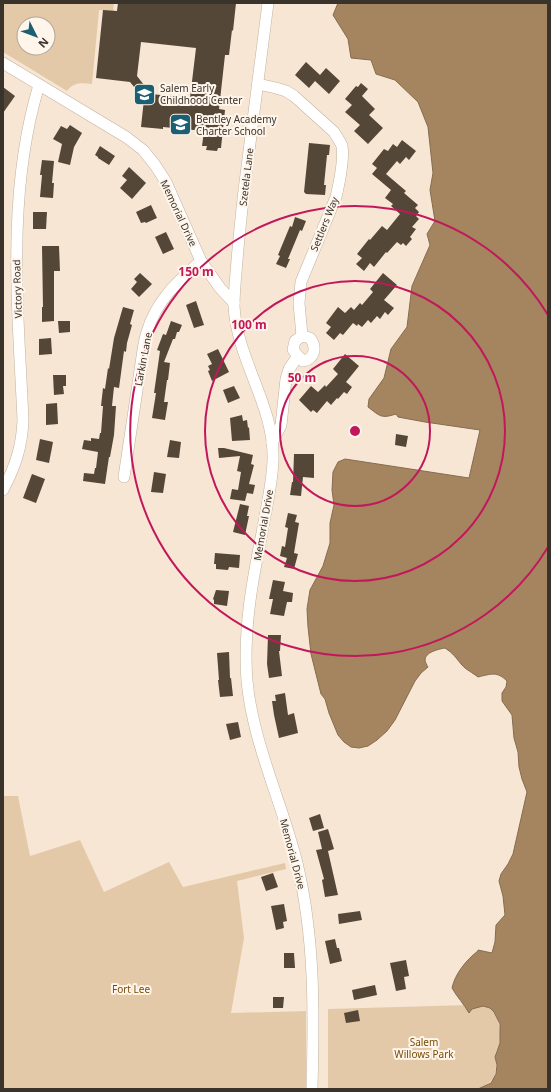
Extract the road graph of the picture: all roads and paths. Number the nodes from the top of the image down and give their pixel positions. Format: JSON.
{"nodes":[{"id":1,"x":268,"y":3,"type":"edge"},
{"id":2,"x":3,"y":63,"type":"edge"},
{"id":3,"x":258,"y":84,"type":"junction"},
{"id":4,"x":39,"y":85,"type":"junction"},
{"id":5,"x":201,"y":261,"type":"junction"},
{"id":6,"x":234,"y":303,"type":"junction"},
{"id":7,"x":302,"y":336,"type":"junction"},
{"id":8,"x":298,"y":356,"type":"junction"},
{"id":9,"x":272,"y":443,"type":"junction"},
{"id":10,"x":124,"y":477,"type":"dead end"},
{"id":11,"x":3,"y":490,"type":"edge"},
{"id":12,"x":312,"y":1089,"type":"edge"}],
"edges":[{"from":1,"to":3,"type":"street","name":"Szetela Lane"},
{"from":2,"to":4,"type":"street","name":"Memorial Drive"},
{"from":3,"to":6,"type":"street","name":"Szetela Lane"},
{"from":3,"to":7,"type":"street","name":"Settlers Way"},
{"from":4,"to":5,"type":"street","name":"Memorial Drive"},
{"from":4,"to":11,"type":"street","name":"Victory Road"},
{"from":5,"to":6,"type":"street","name":"Memorial Drive"},
{"from":5,"to":10,"type":"street","name":"Larkin Lane"},
{"from":6,"to":9,"type":"street","name":"Memorial Drive"},
{"from":7,"to":8,"type":"street"},
{"from":7,"to":8,"type":"street"},
{"from":8,"to":9,"type":"street"},
{"from":9,"to":12,"type":"street","name":"Memorial Drive"}]}
